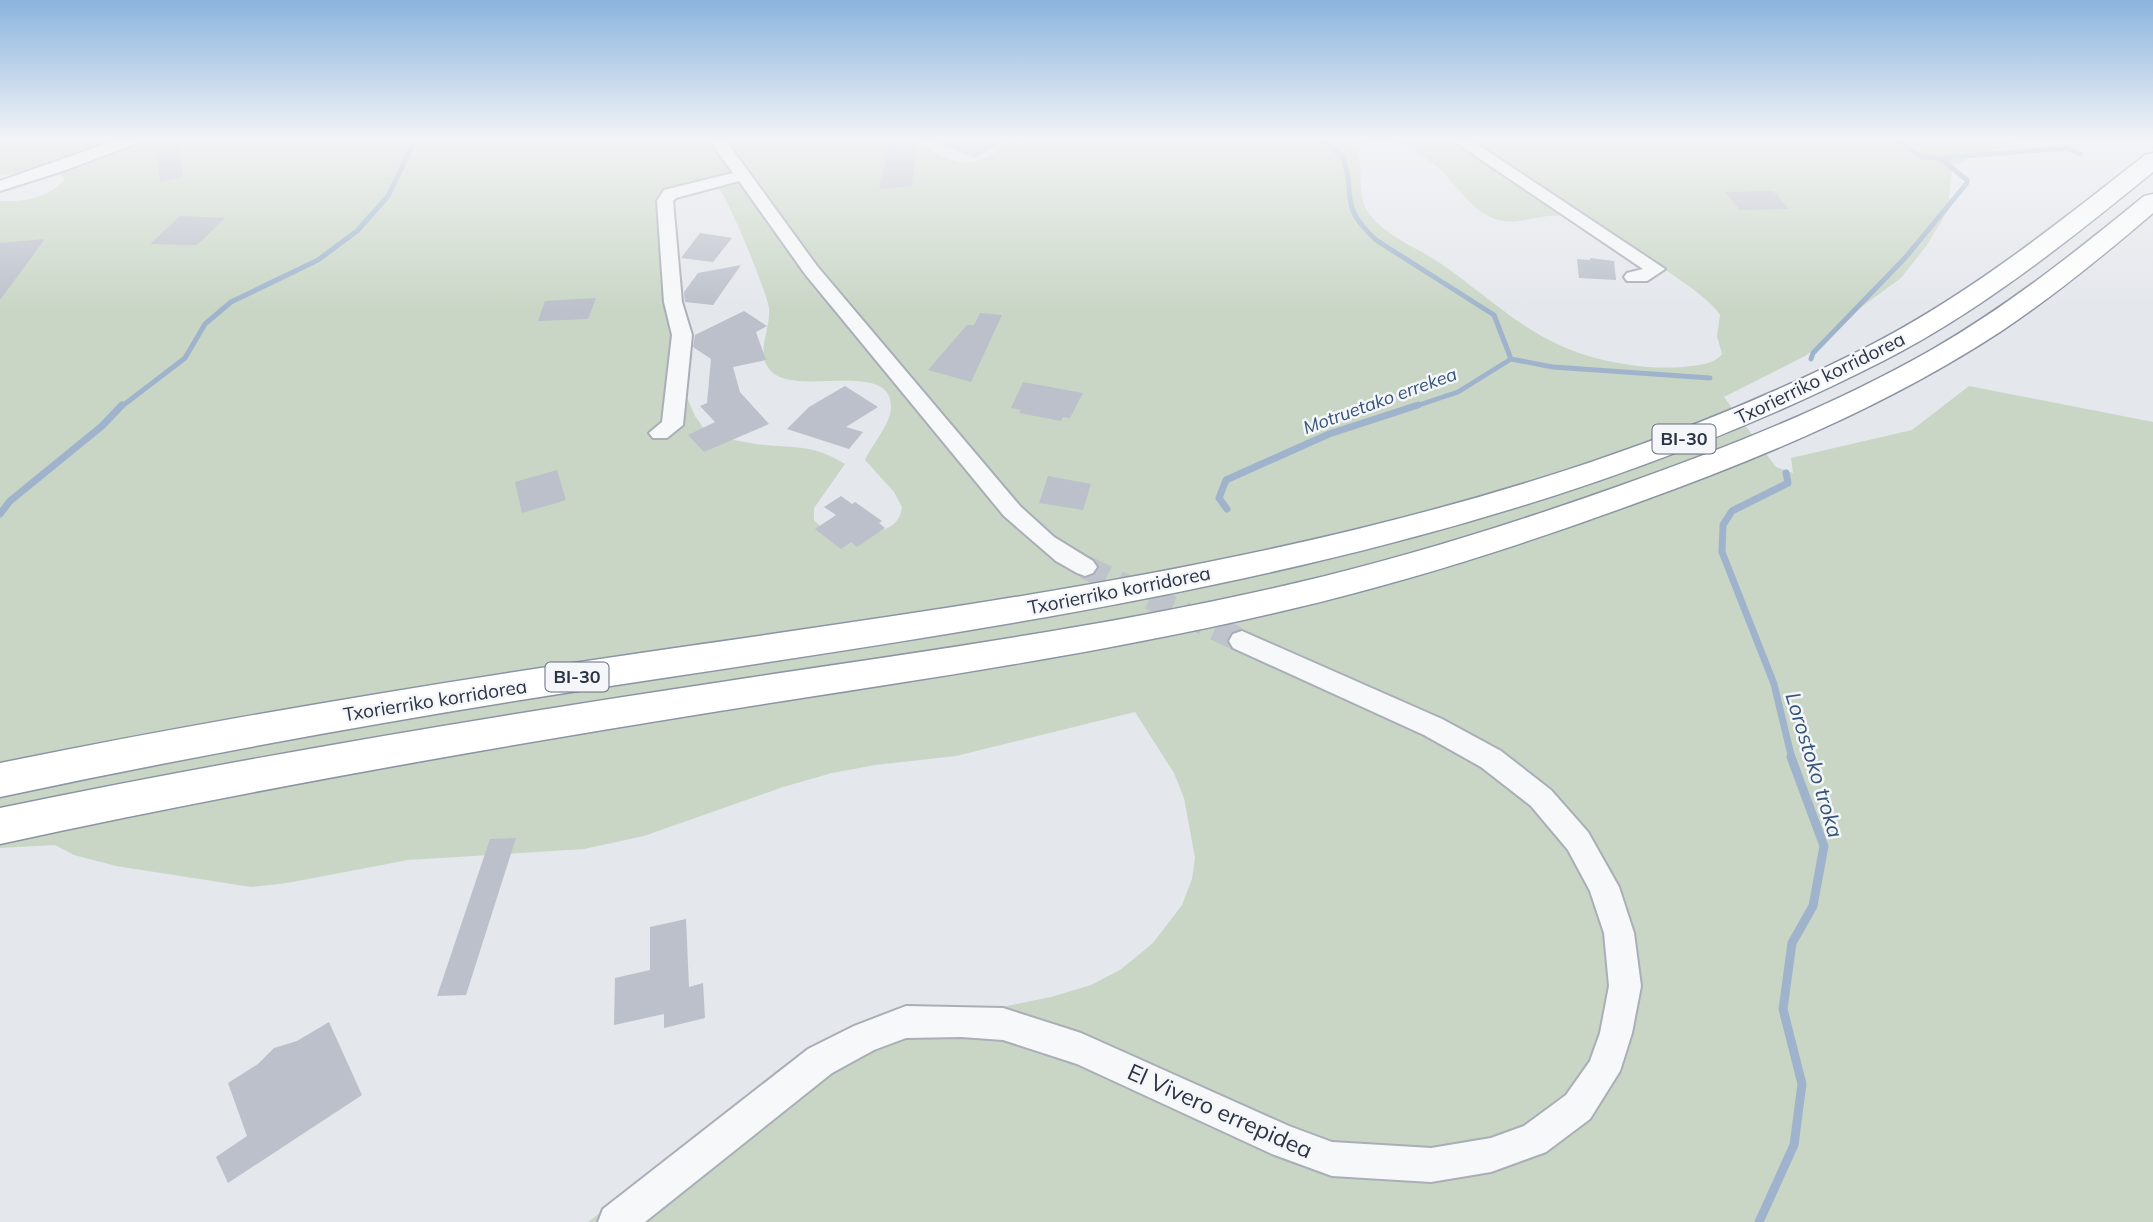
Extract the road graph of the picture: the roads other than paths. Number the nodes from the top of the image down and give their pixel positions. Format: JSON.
{"nodes":[{"id":1,"x":669,"y":195,"type":"edge"},
{"id":2,"x":757,"y":195,"type":"edge"},
{"id":3,"x":1544,"y":195,"type":"edge"},
{"id":4,"x":2108,"y":195,"type":"edge"},
{"id":5,"x":2153,"y":201,"type":"edge"},
{"id":6,"x":1633,"y":277,"type":"dead end"},
{"id":7,"x":660,"y":433,"type":"dead end"},
{"id":8,"x":1085,"y":567,"type":"tunnel mouth"},
{"id":9,"x":1242,"y":641,"type":"tunnel mouth"},
{"id":10,"x":0,"y":780,"type":"edge"},
{"id":11,"x":0,"y":826,"type":"edge"},
{"id":12,"x":616,"y":1222,"type":"edge"}],
"edges":[{"from":1,"to":7,"type":"street"},
{"from":2,"to":8,"type":"street"},
{"from":3,"to":6,"type":"street"},
{"from":4,"to":10,"type":"highway","name":"Txorierriko korridorea","number":"BI-30"},
{"from":5,"to":11,"type":"highway","name":"Txorierriko korridorea","number":"BI-30"},
{"from":9,"to":12,"type":"street","name":"El Vivero errepidea"}]}
